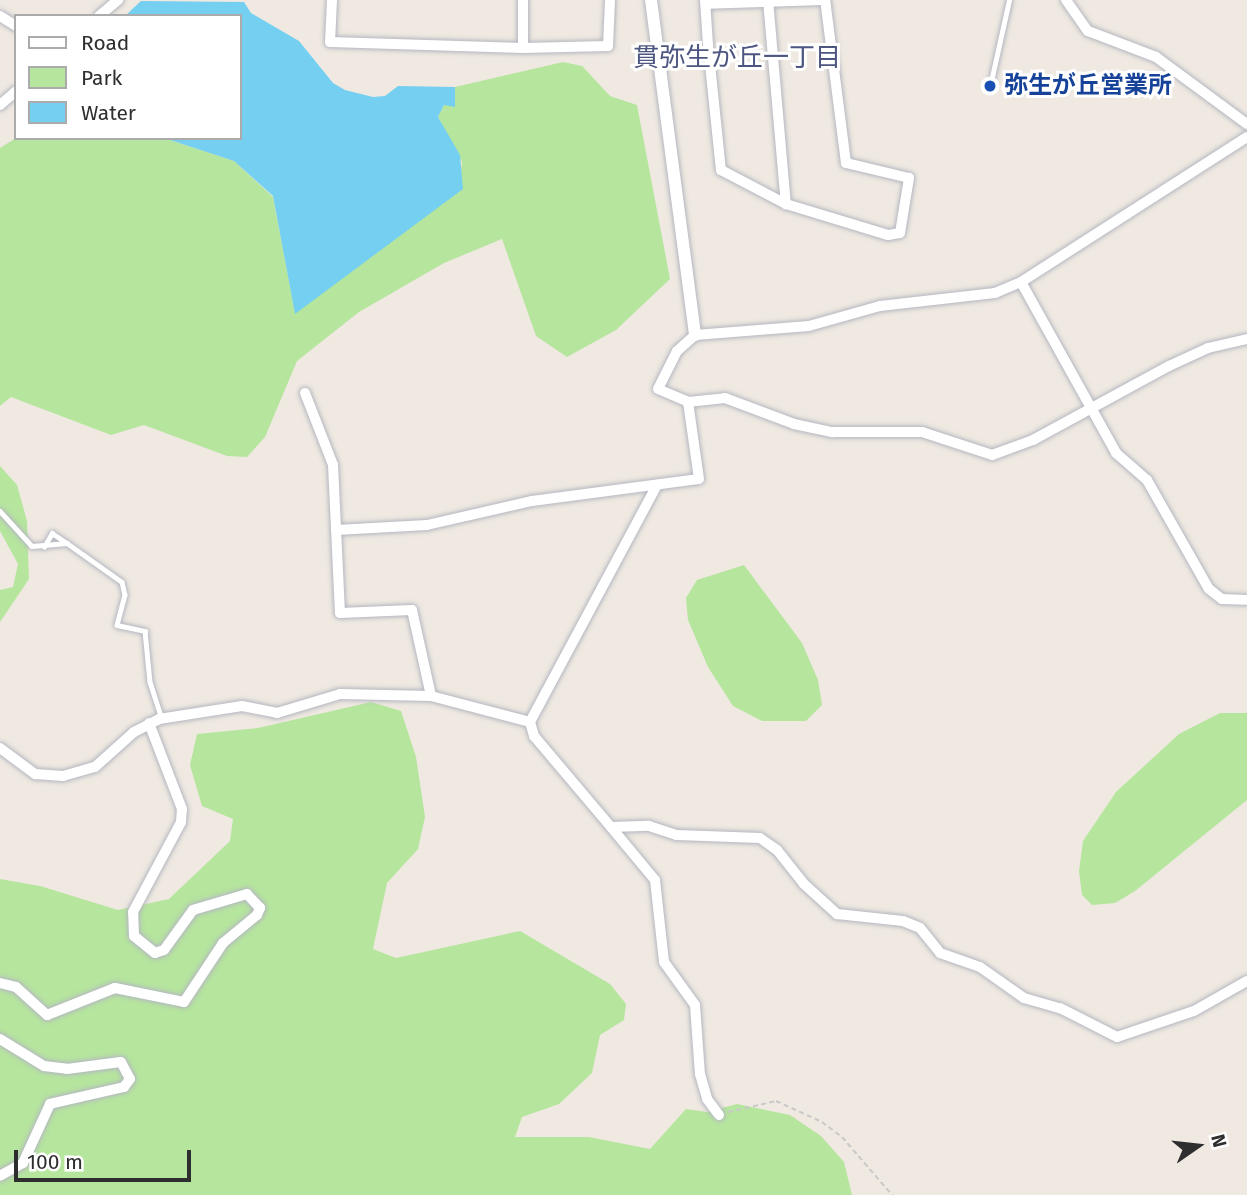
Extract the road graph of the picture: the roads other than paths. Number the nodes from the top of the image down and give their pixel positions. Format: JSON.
{"nodes":[{"id":1,"x":118,"y":0,"type":"edge"},
{"id":2,"x":332,"y":0,"type":"edge"},
{"id":3,"x":523,"y":0,"type":"edge"},
{"id":4,"x":610,"y":0,"type":"edge"},
{"id":5,"x":651,"y":0,"type":"edge"},
{"id":6,"x":768,"y":0,"type":"edge"},
{"id":7,"x":1009,"y":0,"type":"edge"},
{"id":8,"x":1066,"y":0,"type":"edge"},
{"id":9,"x":706,"y":2,"type":"edge"},
{"id":10,"x":101,"y":14,"type":"edge"},
{"id":11,"x":523,"y":48,"type":"junction"},
{"id":12,"x":990,"y":86,"type":"dead end"},
{"id":13,"x":14,"y":93,"type":"edge"},
{"id":14,"x":0,"y":106,"type":"edge"},
{"id":15,"x":1247,"y":124,"type":"edge"},
{"id":16,"x":1247,"y":137,"type":"edge"},
{"id":17,"x":786,"y":204,"type":"junction"},
{"id":18,"x":1021,"y":282,"type":"junction"},
{"id":19,"x":695,"y":335,"type":"junction"},
{"id":20,"x":1247,"y":340,"type":"edge"},
{"id":21,"x":305,"y":393,"type":"dead end"},
{"id":22,"x":688,"y":402,"type":"junction"},
{"id":23,"x":1093,"y":409,"type":"junction"},
{"id":24,"x":657,"y":485,"type":"junction"},
{"id":25,"x":0,"y":511,"type":"edge"},
{"id":26,"x":336,"y":530,"type":"junction"},
{"id":27,"x":67,"y":543,"type":"junction"},
{"id":28,"x":44,"y":547,"type":"junction"},
{"id":29,"x":1247,"y":600,"type":"edge"},
{"id":30,"x":430,"y":696,"type":"junction"},
{"id":31,"x":162,"y":718,"type":"junction"},
{"id":32,"x":530,"y":722,"type":"junction"},
{"id":33,"x":149,"y":723,"type":"junction"},
{"id":34,"x":0,"y":748,"type":"edge"},
{"id":35,"x":611,"y":827,"type":"junction"},
{"id":36,"x":1247,"y":981,"type":"edge"},
{"id":37,"x":0,"y":983,"type":"edge"},
{"id":38,"x":0,"y":1039,"type":"edge"},
{"id":39,"x":719,"y":1115,"type":"road end"},
{"id":40,"x":0,"y":1176,"type":"edge"}],
"edges":[{"from":1,"to":10,"type":"street"},
{"from":2,"to":11,"type":"street"},
{"from":3,"to":11,"type":"street"},
{"from":4,"to":11,"type":"street"},
{"from":5,"to":19,"type":"street"},
{"from":6,"to":9,"type":"street"},
{"from":6,"to":17,"type":"street"},
{"from":6,"to":17,"type":"street"},
{"from":7,"to":12,"type":"lane"},
{"from":8,"to":15,"type":"street"},
{"from":9,"to":17,"type":"street"},
{"from":13,"to":14,"type":"street"},
{"from":16,"to":18,"type":"street"},
{"from":18,"to":19,"type":"street"},
{"from":18,"to":23,"type":"street"},
{"from":19,"to":22,"type":"street"},
{"from":20,"to":23,"type":"street"},
{"from":21,"to":26,"type":"street"},
{"from":22,"to":23,"type":"street"},
{"from":22,"to":24,"type":"street"},
{"from":23,"to":29,"type":"street"},
{"from":24,"to":26,"type":"street"},
{"from":24,"to":32,"type":"street"},
{"from":25,"to":28,"type":"lane"},
{"from":26,"to":30,"type":"street"},
{"from":27,"to":28,"type":"lane"},
{"from":27,"to":28,"type":"lane"},
{"from":27,"to":31,"type":"lane"},
{"from":30,"to":31,"type":"street"},
{"from":30,"to":32,"type":"street"},
{"from":31,"to":33,"type":"street"},
{"from":32,"to":35,"type":"street"},
{"from":33,"to":34,"type":"street"},
{"from":33,"to":37,"type":"street"},
{"from":35,"to":36,"type":"street"},
{"from":35,"to":39,"type":"street"},
{"from":38,"to":40,"type":"street"}]}
